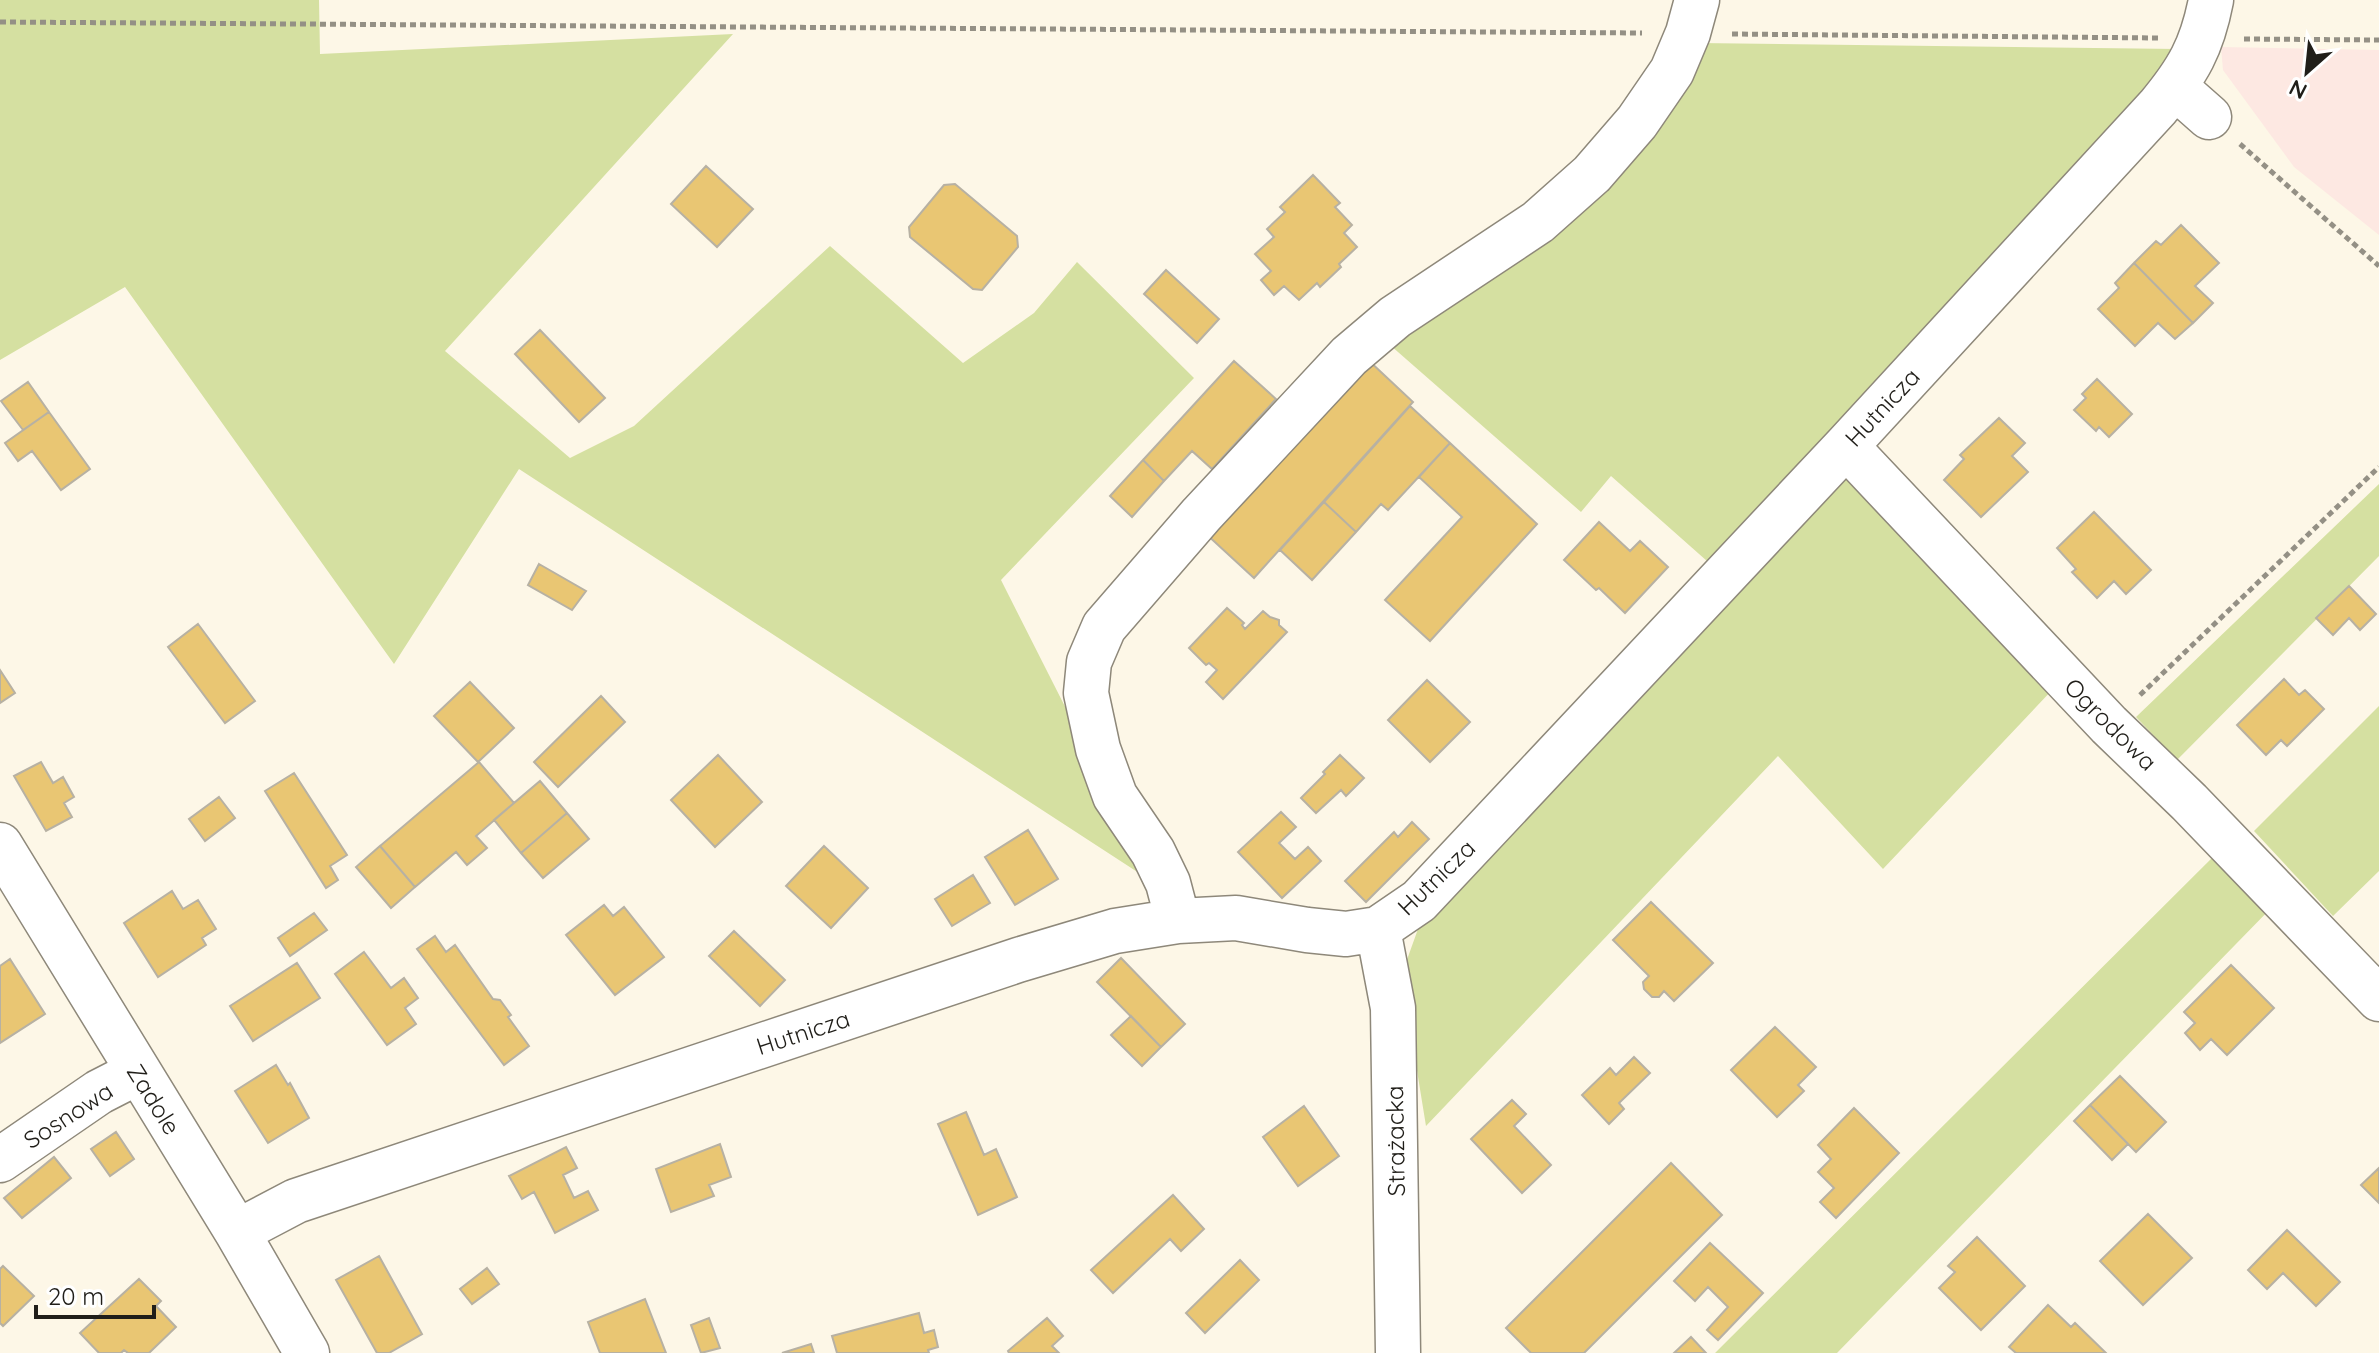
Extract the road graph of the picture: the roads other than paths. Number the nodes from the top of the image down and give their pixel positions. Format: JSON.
{"nodes":[{"id":1,"x":1693,"y":17,"type":"edge"},
{"id":2,"x":2206,"y":19,"type":"edge"},
{"id":3,"x":2175,"y":87,"type":"junction"},
{"id":4,"x":2209,"y":117,"type":"road end"},
{"id":5,"x":1846,"y":446,"type":"junction"},
{"id":6,"x":0,"y":845,"type":"edge"},
{"id":7,"x":1178,"y":921,"type":"junction"},
{"id":8,"x":1378,"y":929,"type":"junction"},
{"id":9,"x":2379,"y":999,"type":"edge"},
{"id":10,"x":138,"y":1072,"type":"junction"},
{"id":11,"x":0,"y":1160,"type":"edge"},
{"id":12,"x":237,"y":1232,"type":"junction"},
{"id":13,"x":307,"y":1353,"type":"edge"},
{"id":14,"x":1398,"y":1353,"type":"edge"}],
"edges":[{"from":1,"to":7,"type":"street"},
{"from":2,"to":3,"type":"street","name":"Hutnicza"},
{"from":3,"to":4,"type":"street"},
{"from":3,"to":5,"type":"street","name":"Hutnicza"},
{"from":5,"to":8,"type":"street","name":"Hutnicza"},
{"from":5,"to":9,"type":"street","name":"Ogrodowa"},
{"from":6,"to":10,"type":"street","name":"Zadole"},
{"from":7,"to":8,"type":"street","name":"Hutnicza"},
{"from":7,"to":12,"type":"street","name":"Hutnicza"},
{"from":8,"to":14,"type":"street","name":"Strażacka"},
{"from":10,"to":11,"type":"street","name":"Sosnowa"},
{"from":10,"to":12,"type":"street","name":"Zadole"},
{"from":12,"to":13,"type":"street","name":"Zadole"}]}
